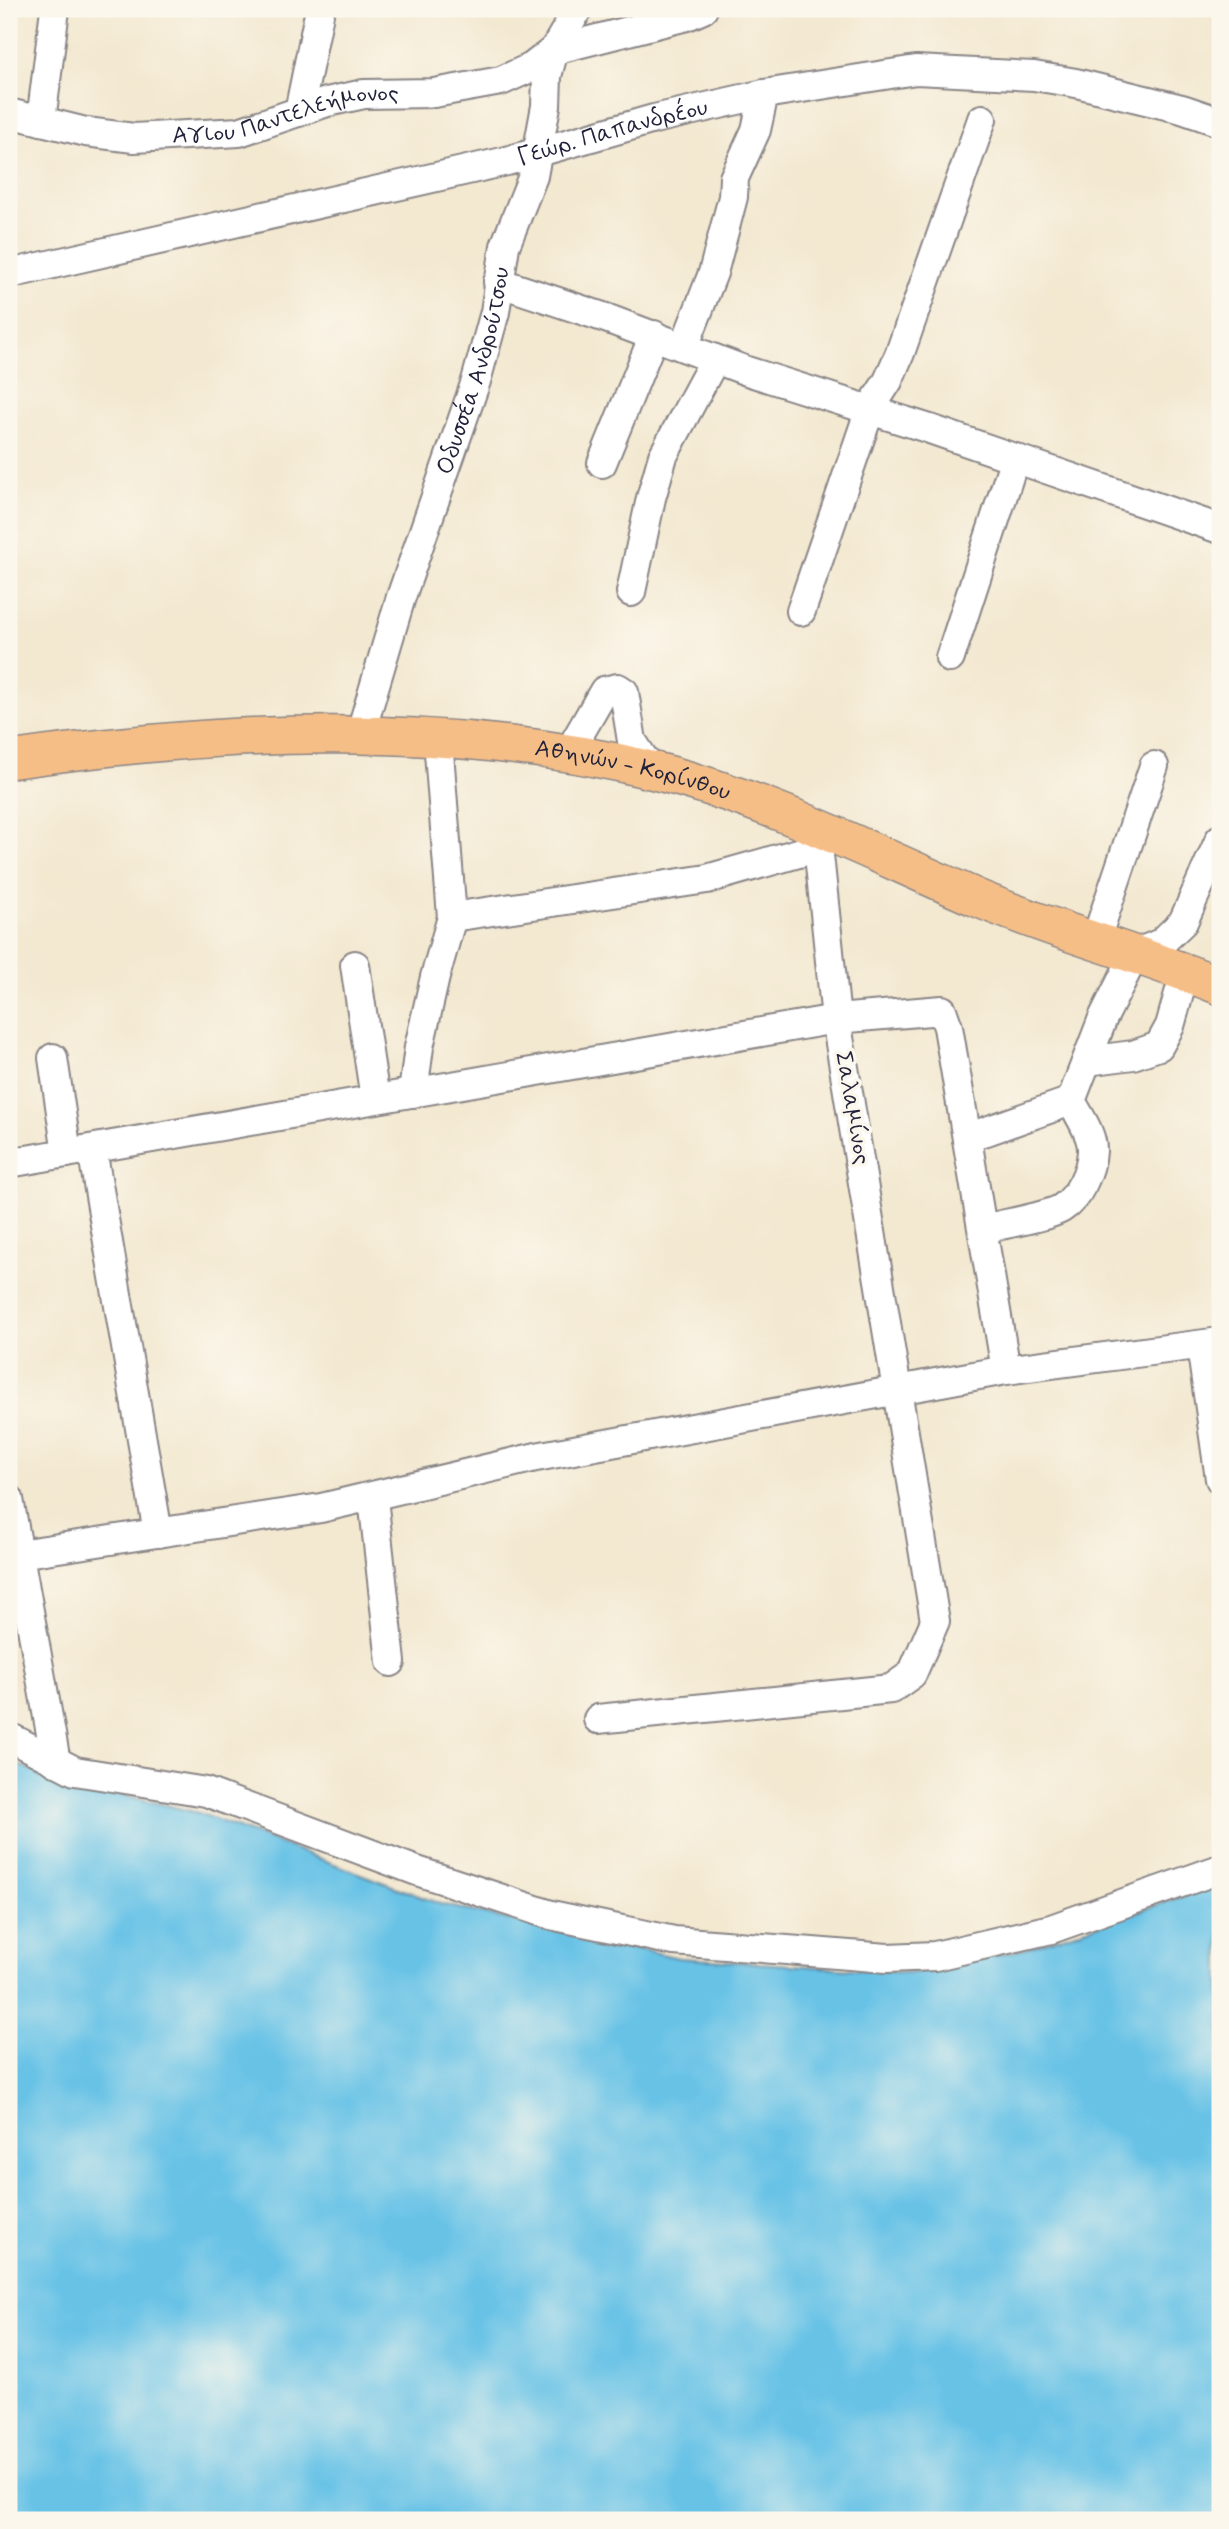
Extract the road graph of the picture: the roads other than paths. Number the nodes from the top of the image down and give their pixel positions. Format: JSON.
{"nodes":[{"id":1,"x":55,"y":9,"type":"edge"},
{"id":2,"x":320,"y":9,"type":"edge"},
{"id":3,"x":578,"y":9,"type":"edge"},
{"id":4,"x":704,"y":9,"type":"edge"},
{"id":5,"x":554,"y":50,"type":"junction"},
{"id":6,"x":764,"y":94,"type":"junction"},
{"id":7,"x":299,"y":112,"type":"junction"},
{"id":8,"x":9,"y":113,"type":"edge"},
{"id":9,"x":982,"y":119,"type":"dead end"},
{"id":10,"x":41,"y":121,"type":"junction"},
{"id":11,"x":1220,"y":122,"type":"edge"},
{"id":12,"x":538,"y":150,"type":"junction"},
{"id":13,"x":9,"y":274,"type":"edge"},
{"id":14,"x":498,"y":282,"type":"junction"},
{"id":15,"x":654,"y":335,"type":"junction"},
{"id":16,"x":684,"y":347,"type":"junction"},
{"id":17,"x":715,"y":359,"type":"junction"},
{"id":18,"x":870,"y":409,"type":"junction"},
{"id":19,"x":1015,"y":458,"type":"junction"},
{"id":20,"x":602,"y":463,"type":"dead end"},
{"id":21,"x":1220,"y":528,"type":"edge"},
{"id":22,"x":631,"y":592,"type":"dead end"},
{"id":23,"x":801,"y":611,"type":"dead end"},
{"id":24,"x":950,"y":658,"type":"dead end"},
{"id":25,"x":360,"y":735,"type":"junction"},
{"id":26,"x":438,"y":740,"type":"junction"},
{"id":27,"x":564,"y":754,"type":"junction"},
{"id":28,"x":9,"y":760,"type":"edge"},
{"id":29,"x":1154,"y":766,"type":"dead end"},
{"id":30,"x":650,"y":770,"type":"junction"},
{"id":31,"x":816,"y":837,"type":"junction"},
{"id":32,"x":1220,"y":839,"type":"edge"},
{"id":33,"x":453,"y":917,"type":"junction"},
{"id":34,"x":1095,"y":942,"type":"junction"},
{"id":35,"x":1135,"y":954,"type":"junction"},
{"id":36,"x":355,"y":965,"type":"dead end"},
{"id":37,"x":1185,"y":972,"type":"junction"},
{"id":38,"x":1220,"y":986,"type":"edge"},
{"id":39,"x":836,"y":1019,"type":"junction"},
{"id":40,"x":53,"y":1058,"type":"dead end"},
{"id":41,"x":1087,"y":1061,"type":"junction"},
{"id":42,"x":413,"y":1093,"type":"junction"},
{"id":43,"x":375,"y":1099,"type":"junction"},
{"id":44,"x":1071,"y":1101,"type":"junction"},
{"id":45,"x":967,"y":1138,"type":"junction"},
{"id":46,"x":80,"y":1151,"type":"junction"},
{"id":47,"x":9,"y":1163,"type":"edge"},
{"id":48,"x":984,"y":1229,"type":"junction"},
{"id":49,"x":1211,"y":1344,"type":"edge"},
{"id":50,"x":1006,"y":1370,"type":"junction"},
{"id":51,"x":898,"y":1389,"type":"junction"},
{"id":52,"x":1220,"y":1479,"type":"edge"},
{"id":53,"x":373,"y":1498,"type":"junction"},
{"id":54,"x":10,"y":1516,"type":"edge"},
{"id":55,"x":158,"y":1534,"type":"junction"},
{"id":56,"x":19,"y":1554,"type":"junction"},
{"id":57,"x":391,"y":1662,"type":"dead end"},
{"id":58,"x":598,"y":1719,"type":"dead end"},
{"id":59,"x":9,"y":1737,"type":"edge"},
{"id":60,"x":56,"y":1762,"type":"junction"},
{"id":61,"x":1220,"y":1869,"type":"edge"}],
"edges":[{"from":1,"to":10,"type":"street"},
{"from":2,"to":7,"type":"street"},
{"from":3,"to":5,"type":"street","name":"Οδυσσέα Ανδρούτσου"},
{"from":4,"to":5,"type":"street"},
{"from":5,"to":7,"type":"street","name":"Αγιου Παντελεήμονος"},
{"from":5,"to":12,"type":"street","name":"Οδυσσέα Ανδρούτσου"},
{"from":6,"to":11,"type":"street","name":"Γεώρ. Παπανδρέου"},
{"from":6,"to":12,"type":"street","name":"Γεώρ. Παπανδρέου"},
{"from":6,"to":16,"type":"street"},
{"from":7,"to":10,"type":"street","name":"Αγιου Παντελεήμονος"},
{"from":8,"to":10,"type":"street","name":"Αγιου Παντελεήμονος"},
{"from":9,"to":18,"type":"street"},
{"from":12,"to":13,"type":"street","name":"Γεώρ. Παπανδρέου"},
{"from":12,"to":14,"type":"street","name":"Οδυσσέα Ανδρούτσου"},
{"from":14,"to":15,"type":"street"},
{"from":14,"to":25,"type":"street","name":"Οδυσσέα Ανδρούτσου"},
{"from":15,"to":16,"type":"street"},
{"from":15,"to":20,"type":"street"},
{"from":16,"to":17,"type":"street"},
{"from":17,"to":18,"type":"street"},
{"from":17,"to":22,"type":"street"},
{"from":18,"to":19,"type":"street"},
{"from":18,"to":23,"type":"street"},
{"from":19,"to":21,"type":"street"},
{"from":19,"to":24,"type":"street"},
{"from":25,"to":26,"type":"main road","name":"Αθηνών - Κορίνθου"},
{"from":25,"to":28,"type":"main road","name":"Αθηνών - Κορίνθου"},
{"from":26,"to":27,"type":"main road","name":"Αθηνών - Κορίνθου"},
{"from":26,"to":33,"type":"street"},
{"from":27,"to":30,"type":"main road","name":"Αθηνών - Κορίνθου"},
{"from":27,"to":30,"type":"street"},
{"from":29,"to":34,"type":"street"},
{"from":30,"to":31,"type":"main road","name":"Αθηνών - Κορίνθου"},
{"from":31,"to":33,"type":"street"},
{"from":31,"to":34,"type":"main road","name":"Αθηνών - Κορίνθου"},
{"from":31,"to":39,"type":"street","name":"Σαλαμίνος"},
{"from":32,"to":35,"type":"street"},
{"from":33,"to":42,"type":"street"},
{"from":34,"to":35,"type":"main road","name":"Αθηνών - Κορίνθου"},
{"from":35,"to":37,"type":"main road","name":"Αθηνών - Κορίνθου"},
{"from":35,"to":41,"type":"street"},
{"from":36,"to":43,"type":"street"},
{"from":37,"to":38,"type":"main road","name":"Αθηνών - Κορίνθου"},
{"from":37,"to":41,"type":"street"},
{"from":39,"to":42,"type":"street"},
{"from":39,"to":45,"type":"street"},
{"from":39,"to":51,"type":"street","name":"Σαλαμίνος"},
{"from":40,"to":46,"type":"street"},
{"from":41,"to":44,"type":"street"},
{"from":42,"to":43,"type":"street"},
{"from":43,"to":46,"type":"street"},
{"from":44,"to":45,"type":"street"},
{"from":44,"to":48,"type":"street"},
{"from":45,"to":48,"type":"street"},
{"from":46,"to":47,"type":"street"},
{"from":46,"to":55,"type":"street"},
{"from":48,"to":50,"type":"street"},
{"from":49,"to":50,"type":"street"},
{"from":49,"to":52,"type":"street"},
{"from":50,"to":51,"type":"street"},
{"from":51,"to":53,"type":"street"},
{"from":51,"to":58,"type":"street","name":"Σαλαμίνος"},
{"from":53,"to":55,"type":"street"},
{"from":53,"to":57,"type":"street"},
{"from":54,"to":56,"type":"street"},
{"from":55,"to":56,"type":"street"},
{"from":56,"to":60,"type":"street"},
{"from":59,"to":60,"type":"street"},
{"from":60,"to":61,"type":"street"}]}
